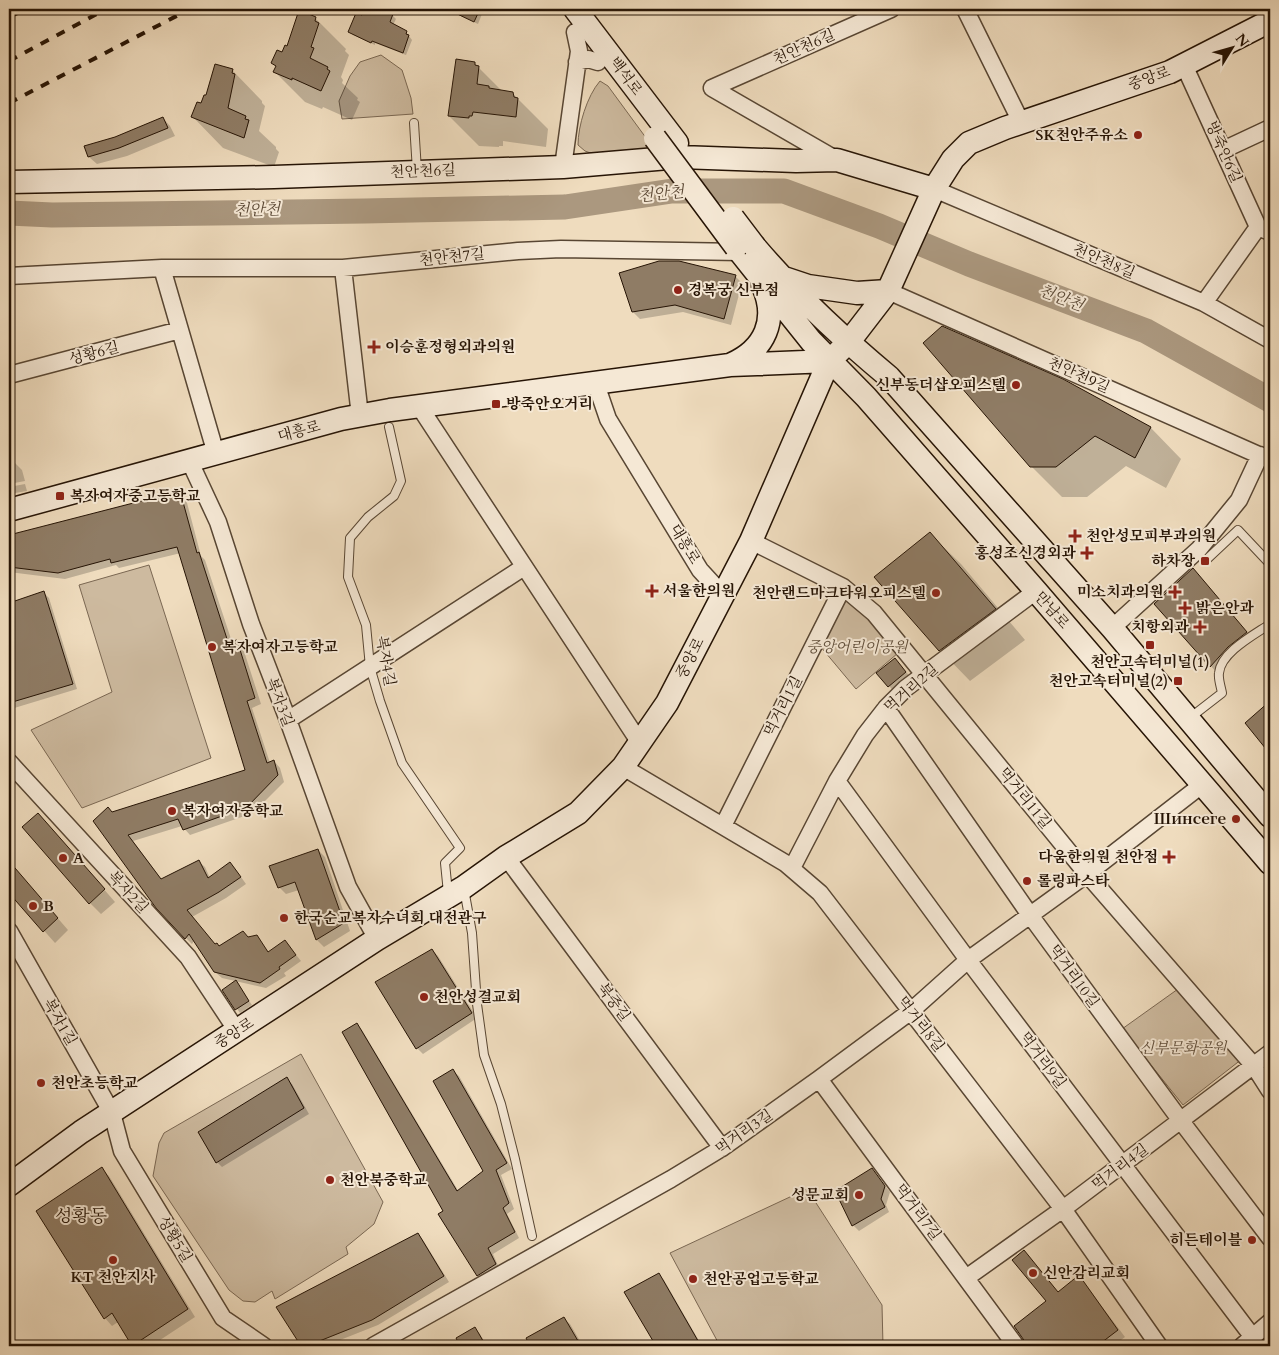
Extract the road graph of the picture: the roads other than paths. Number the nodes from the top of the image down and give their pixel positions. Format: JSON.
{"nodes":[{"id":1,"x":558,"y":9,"type":"edge"},
{"id":2,"x":575,"y":9,"type":"edge"},
{"id":3,"x":891,"y":9,"type":"edge"},
{"id":4,"x":965,"y":9,"type":"edge"},
{"id":5,"x":1270,"y":21,"type":"edge"},
{"id":6,"x":588,"y":62,"type":"junction"},
{"id":7,"x":1184,"y":64,"type":"junction"},
{"id":8,"x":1021,"y":122,"type":"junction"},
{"id":9,"x":414,"y":123,"type":"dead end"},
{"id":10,"x":1270,"y":128,"type":"edge"},
{"id":11,"x":666,"y":140,"type":"junction"},
{"id":12,"x":1223,"y":150,"type":"junction"},
{"id":13,"x":837,"y":160,"type":"junction"},
{"id":14,"x":563,"y":167,"type":"junction"},
{"id":15,"x":418,"y":171,"type":"junction"},
{"id":16,"x":9,"y":182,"type":"edge"},
{"id":17,"x":930,"y":197,"type":"junction"},
{"id":18,"x":1264,"y":230,"type":"edge"},
{"id":19,"x":744,"y":249,"type":"junction"},
{"id":20,"x":162,"y":268,"type":"junction"},
{"id":21,"x":343,"y":268,"type":"junction"},
{"id":22,"x":756,"y":272,"type":"junction"},
{"id":23,"x":9,"y":276,"type":"edge"},
{"id":24,"x":780,"y":277,"type":"junction"},
{"id":25,"x":888,"y":290,"type":"junction"},
{"id":26,"x":1204,"y":303,"type":"junction"},
{"id":27,"x":180,"y":330,"type":"junction"},
{"id":28,"x":1270,"y":340,"type":"edge"},
{"id":29,"x":848,"y":343,"type":"junction"},
{"id":30,"x":829,"y":361,"type":"junction"},
{"id":31,"x":730,"y":365,"type":"junction"},
{"id":32,"x":9,"y":375,"type":"edge"},
{"id":33,"x":596,"y":384,"type":"junction"},
{"id":34,"x":419,"y":406,"type":"junction"},
{"id":35,"x":360,"y":416,"type":"junction"},
{"id":36,"x":930,"y":424,"type":"junction"},
{"id":37,"x":389,"y":427,"type":"dead end"},
{"id":38,"x":908,"y":445,"type":"junction"},
{"id":39,"x":216,"y":454,"type":"junction"},
{"id":40,"x":1265,"y":457,"type":"edge"},
{"id":41,"x":190,"y":462,"type":"junction"},
{"id":42,"x":9,"y":510,"type":"edge"},
{"id":43,"x":751,"y":541,"type":"junction"},
{"id":44,"x":1205,"y":560,"type":"dead end"},
{"id":45,"x":1270,"y":564,"type":"edge"},
{"id":46,"x":524,"y":567,"type":"junction"},
{"id":47,"x":843,"y":587,"type":"junction"},
{"id":48,"x":1036,"y":591,"type":"junction"},
{"id":49,"x":723,"y":595,"type":"junction"},
{"id":50,"x":1270,"y":624,"type":"edge"},
{"id":51,"x":1112,"y":628,"type":"junction"},
{"id":52,"x":370,"y":667,"type":"junction"},
{"id":53,"x":925,"y":674,"type":"junction"},
{"id":54,"x":886,"y":708,"type":"junction"},
{"id":55,"x":1188,"y":719,"type":"junction"},
{"id":56,"x":288,"y":720,"type":"junction"},
{"id":57,"x":640,"y":743,"type":"junction"},
{"id":58,"x":9,"y":762,"type":"edge"},
{"id":59,"x":623,"y":767,"type":"junction"},
{"id":60,"x":837,"y":781,"type":"junction"},
{"id":61,"x":1203,"y":784,"type":"junction"},
{"id":62,"x":1270,"y":816,"type":"edge"},
{"id":63,"x":723,"y":826,"type":"junction"},
{"id":64,"x":506,"y":857,"type":"junction"},
{"id":65,"x":1270,"y":863,"type":"edge"},
{"id":66,"x":792,"y":868,"type":"junction"},
{"id":67,"x":1087,"y":874,"type":"junction"},
{"id":68,"x":456,"y":892,"type":"junction"},
{"id":69,"x":1030,"y":915,"type":"junction"},
{"id":70,"x":9,"y":931,"type":"edge"},
{"id":71,"x":377,"y":939,"type":"junction"},
{"id":72,"x":968,"y":960,"type":"junction"},
{"id":73,"x":911,"y":1011,"type":"junction"},
{"id":74,"x":237,"y":1031,"type":"junction"},
{"id":75,"x":1270,"y":1052,"type":"edge"},
{"id":76,"x":1254,"y":1066,"type":"junction"},
{"id":77,"x":819,"y":1079,"type":"junction"},
{"id":78,"x":1270,"y":1091,"type":"edge"},
{"id":79,"x":112,"y":1113,"type":"junction"},
{"id":80,"x":1181,"y":1121,"type":"junction"},
{"id":81,"x":722,"y":1148,"type":"junction"},
{"id":82,"x":1122,"y":1165,"type":"junction"},
{"id":83,"x":9,"y":1185,"type":"edge"},
{"id":84,"x":1063,"y":1209,"type":"junction"},
{"id":85,"x":532,"y":1236,"type":"dead end"},
{"id":86,"x":1270,"y":1238,"type":"edge"},
{"id":87,"x":966,"y":1278,"type":"junction"},
{"id":88,"x":1270,"y":1322,"type":"edge"},
{"id":89,"x":1247,"y":1341,"type":"edge"},
{"id":90,"x":264,"y":1346,"type":"edge"},
{"id":91,"x":373,"y":1346,"type":"edge"},
{"id":92,"x":1016,"y":1346,"type":"edge"},
{"id":93,"x":1159,"y":1346,"type":"edge"}],
"edges":[{"from":1,"to":6,"type":"street","name":"백석로"},
{"from":2,"to":11,"type":"street","name":"백석로"},
{"from":3,"to":13,"type":"street","name":"천안천6길"},
{"from":4,"to":8,"type":"street"},
{"from":5,"to":7,"type":"street","name":"중앙로"},
{"from":6,"to":11,"type":"street","name":"백석로"},
{"from":6,"to":14,"type":"street"},
{"from":7,"to":8,"type":"street","name":"중앙로"},
{"from":7,"to":12,"type":"street","name":"방죽안6길"},
{"from":8,"to":17,"type":"street","name":"중앙로"},
{"from":9,"to":15,"type":"lane"},
{"from":10,"to":12,"type":"street"},
{"from":11,"to":19,"type":"street","bridge":true},
{"from":12,"to":18,"type":"street","name":"방죽안6길"},
{"from":13,"to":14,"type":"street","name":"천안천6길"},
{"from":13,"to":17,"type":"street","name":"천안천6길"},
{"from":14,"to":15,"type":"street","name":"천안천6길"},
{"from":15,"to":16,"type":"street","name":"천안천6길"},
{"from":17,"to":25,"type":"street","name":"중앙로"},
{"from":17,"to":26,"type":"street","name":"천안천8길"},
{"from":18,"to":26,"type":"street"},
{"from":19,"to":21,"type":"street","name":"천안천7길"},
{"from":19,"to":22,"type":"street"},
{"from":19,"to":24,"type":"street"},
{"from":20,"to":21,"type":"street","name":"천안천7길"},
{"from":20,"to":23,"type":"street","name":"천안천7길"},
{"from":20,"to":27,"type":"street"},
{"from":21,"to":35,"type":"street"},
{"from":22,"to":30,"type":"street"},
{"from":22,"to":31,"type":"street"},
{"from":24,"to":25,"type":"street"},
{"from":24,"to":29,"type":"street"},
{"from":25,"to":29,"type":"street"},
{"from":25,"to":40,"type":"street","name":"천안천9길"},
{"from":26,"to":28,"type":"street","name":"천안천8길"},
{"from":27,"to":32,"type":"street","name":"성황6길"},
{"from":27,"to":39,"type":"street"},
{"from":29,"to":30,"type":"street"},
{"from":29,"to":36,"type":"street"},
{"from":30,"to":31,"type":"street","name":"대흥로"},
{"from":30,"to":38,"type":"street","name":"만남로"},
{"from":30,"to":43,"type":"street","name":"중앙로"},
{"from":31,"to":33,"type":"street","name":"대흥로"},
{"from":33,"to":34,"type":"street","name":"대흥로"},
{"from":33,"to":49,"type":"street","name":"대흥로"},
{"from":34,"to":35,"type":"street","name":"대흥로"},
{"from":34,"to":46,"type":"street"},
{"from":35,"to":39,"type":"street","name":"대흥로"},
{"from":36,"to":38,"type":"street"},
{"from":36,"to":51,"type":"street"},
{"from":37,"to":52,"type":"lane","name":"복자4길"},
{"from":38,"to":48,"type":"street","name":"만남로"},
{"from":39,"to":41,"type":"street","name":"대흥로"},
{"from":40,"to":51,"type":"street"},
{"from":41,"to":42,"type":"street","name":"대흥로"},
{"from":41,"to":56,"type":"street","name":"복자3길"},
{"from":43,"to":47,"type":"street","name":"먹거리11길"},
{"from":43,"to":49,"type":"street","name":"중앙로"},
{"from":44,"to":45,"type":"lane"},
{"from":46,"to":52,"type":"street"},
{"from":46,"to":57,"type":"street"},
{"from":47,"to":53,"type":"street","name":"먹거리11길"},
{"from":47,"to":63,"type":"street","name":"먹거리1길"},
{"from":48,"to":53,"type":"street","name":"먹거리2길"},
{"from":48,"to":61,"type":"street","name":"만남로"},
{"from":49,"to":57,"type":"street","name":"중앙로"},
{"from":50,"to":55,"type":"lane"},
{"from":51,"to":55,"type":"street"},
{"from":52,"to":56,"type":"street"},
{"from":52,"to":68,"type":"lane","name":"복자4길"},
{"from":53,"to":54,"type":"street","name":"먹거리2길"},
{"from":53,"to":67,"type":"street","name":"먹거리11길"},
{"from":54,"to":60,"type":"street","name":"먹거리2길"},
{"from":54,"to":69,"type":"street","name":"먹거리10길"},
{"from":55,"to":62,"type":"street"},
{"from":56,"to":71,"type":"street","name":"복자3길"},
{"from":57,"to":59,"type":"street","name":"중앙로"},
{"from":58,"to":74,"type":"street","name":"복자2길"},
{"from":59,"to":63,"type":"street","name":"먹거리8길"},
{"from":59,"to":64,"type":"street","name":"중앙로"},
{"from":60,"to":66,"type":"street","name":"먹거리2길"},
{"from":60,"to":72,"type":"street","name":"먹거리9길"},
{"from":61,"to":65,"type":"street","name":"만남로"},
{"from":61,"to":67,"type":"street","name":"먹거리3길"},
{"from":63,"to":66,"type":"street","name":"먹거리8길"},
{"from":64,"to":68,"type":"street","name":"중앙로"},
{"from":64,"to":81,"type":"street","name":"북중길"},
{"from":66,"to":73,"type":"street","name":"먹거리8길"},
{"from":67,"to":69,"type":"street","name":"먹거리3길"},
{"from":67,"to":76,"type":"street","name":"먹거리11길"},
{"from":68,"to":71,"type":"street","name":"중앙로"},
{"from":68,"to":85,"type":"lane"},
{"from":69,"to":72,"type":"street","name":"먹거리3길"},
{"from":69,"to":80,"type":"street","name":"먹거리10길"},
{"from":70,"to":79,"type":"street","name":"복자1길"},
{"from":71,"to":74,"type":"street","name":"중앙로"},
{"from":72,"to":73,"type":"street","name":"먹거리3길"},
{"from":72,"to":82,"type":"street","name":"먹거리9길"},
{"from":73,"to":77,"type":"street","name":"먹거리3길"},
{"from":73,"to":84,"type":"street","name":"먹거리8길"},
{"from":74,"to":79,"type":"street","name":"중앙로"},
{"from":75,"to":76,"type":"street","name":"먹거리4길"},
{"from":76,"to":78,"type":"street","name":"먹거리11길"},
{"from":76,"to":80,"type":"street","name":"먹거리4길"},
{"from":77,"to":81,"type":"street","name":"먹거리3길"},
{"from":77,"to":87,"type":"street","name":"먹거리7길"},
{"from":79,"to":83,"type":"street","name":"중앙로"},
{"from":79,"to":90,"type":"street","name":"성황5길"},
{"from":80,"to":82,"type":"street","name":"먹거리4길"},
{"from":80,"to":86,"type":"street","name":"먹거리10길"},
{"from":81,"to":91,"type":"street","name":"먹거리3길"},
{"from":82,"to":84,"type":"street","name":"먹거리4길"},
{"from":82,"to":89,"type":"street","name":"먹거리9길"},
{"from":84,"to":87,"type":"street","name":"먹거리4길"},
{"from":84,"to":93,"type":"street","name":"먹거리8길"},
{"from":87,"to":92,"type":"street","name":"먹거리7길"},
{"from":88,"to":89,"type":"street"}]}
